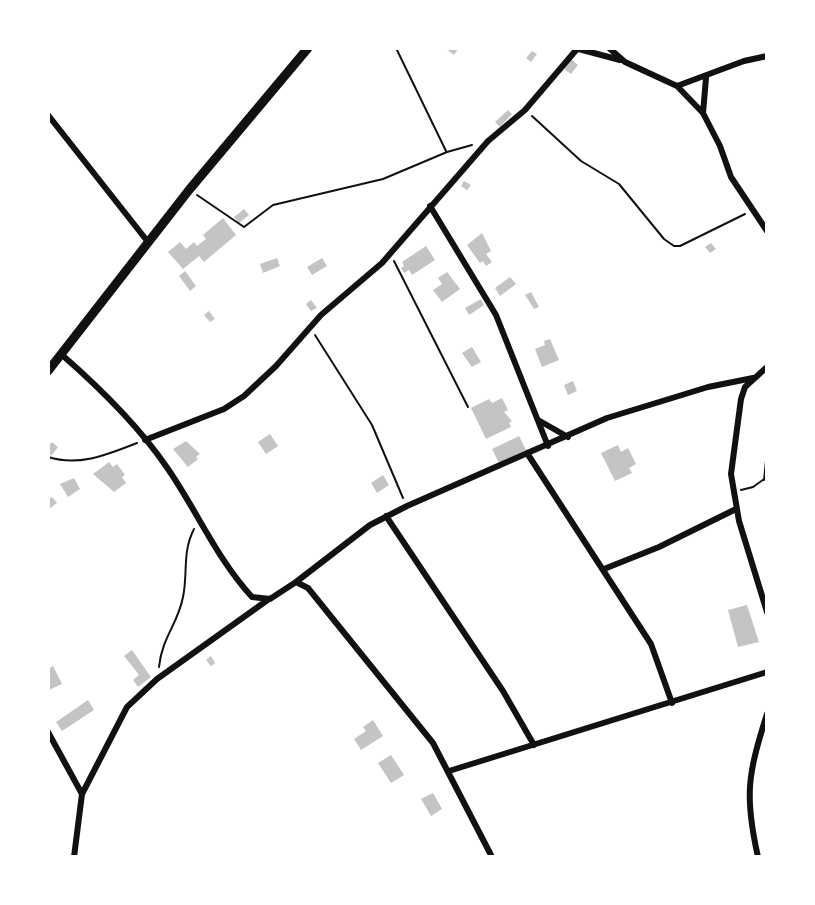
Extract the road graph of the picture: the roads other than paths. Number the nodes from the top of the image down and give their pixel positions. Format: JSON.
{"nodes":[{"id":1,"x":308,"y":48,"type":"edge"},
{"id":2,"x":576,"y":48,"type":"edge"},
{"id":3,"x":609,"y":48,"type":"edge"},
{"id":4,"x":767,"y":56,"type":"edge"},
{"id":5,"x":625,"y":62,"type":"junction"},
{"id":6,"x":705,"y":78,"type":"junction"},
{"id":7,"x":677,"y":86,"type":"junction"},
{"id":8,"x":703,"y":113,"type":"junction"},
{"id":9,"x":48,"y":115,"type":"edge"},
{"id":10,"x":430,"y":206,"type":"junction"},
{"id":11,"x":767,"y":231,"type":"edge"},
{"id":12,"x":148,"y":242,"type":"junction"},
{"id":13,"x":62,"y":354,"type":"junction"},
{"id":14,"x":767,"y":367,"type":"edge"},
{"id":15,"x":48,"y":371,"type":"edge"},
{"id":16,"x":753,"y":378,"type":"junction"},
{"id":17,"x":538,"y":420,"type":"junction"},
{"id":18,"x":568,"y":436,"type":"junction"},
{"id":19,"x":145,"y":440,"type":"junction"},
{"id":20,"x":548,"y":446,"type":"junction"},
{"id":21,"x":527,"y":453,"type":"junction"},
{"id":22,"x":736,"y":509,"type":"junction"},
{"id":23,"x":386,"y":516,"type":"junction"},
{"id":24,"x":604,"y":570,"type":"junction"},
{"id":25,"x":296,"y":582,"type":"junction"},
{"id":26,"x":270,"y":599,"type":"junction"},
{"id":27,"x":767,"y":612,"type":"edge"},
{"id":28,"x":767,"y":672,"type":"edge"},
{"id":29,"x":672,"y":703,"type":"junction"},
{"id":30,"x":767,"y":714,"type":"edge"},
{"id":31,"x":48,"y":732,"type":"edge"},
{"id":32,"x":534,"y":745,"type":"junction"},
{"id":33,"x":448,"y":771,"type":"junction"},
{"id":34,"x":82,"y":794,"type":"junction"},
{"id":35,"x":74,"y":857,"type":"edge"},
{"id":36,"x":492,"y":857,"type":"edge"},
{"id":37,"x":758,"y":857,"type":"edge"}],
"edges":[{"from":1,"to":12,"type":"street"},
{"from":2,"to":5,"type":"street"},
{"from":2,"to":10,"type":"street"},
{"from":3,"to":5,"type":"street"},
{"from":4,"to":6,"type":"street"},
{"from":5,"to":7,"type":"street"},
{"from":6,"to":7,"type":"street"},
{"from":6,"to":8,"type":"street"},
{"from":7,"to":8,"type":"street"},
{"from":8,"to":11,"type":"street"},
{"from":9,"to":12,"type":"street"},
{"from":10,"to":17,"type":"street"},
{"from":10,"to":19,"type":"street"},
{"from":12,"to":13,"type":"street"},
{"from":13,"to":15,"type":"street"},
{"from":13,"to":19,"type":"street"},
{"from":14,"to":16,"type":"street"},
{"from":16,"to":18,"type":"street"},
{"from":16,"to":22,"type":"street"},
{"from":17,"to":18,"type":"street"},
{"from":17,"to":20,"type":"street"},
{"from":18,"to":20,"type":"street"},
{"from":19,"to":26,"type":"street"},
{"from":20,"to":21,"type":"street"},
{"from":21,"to":23,"type":"street"},
{"from":21,"to":24,"type":"street"},
{"from":22,"to":24,"type":"street"},
{"from":22,"to":27,"type":"street"},
{"from":23,"to":25,"type":"street"},
{"from":23,"to":32,"type":"street"},
{"from":24,"to":29,"type":"street"},
{"from":25,"to":26,"type":"street"},
{"from":25,"to":33,"type":"street"},
{"from":26,"to":34,"type":"street"},
{"from":28,"to":29,"type":"street"},
{"from":29,"to":32,"type":"street"},
{"from":30,"to":37,"type":"street"},
{"from":31,"to":34,"type":"street"},
{"from":32,"to":33,"type":"street"},
{"from":33,"to":36,"type":"street"},
{"from":34,"to":35,"type":"street"}]}
